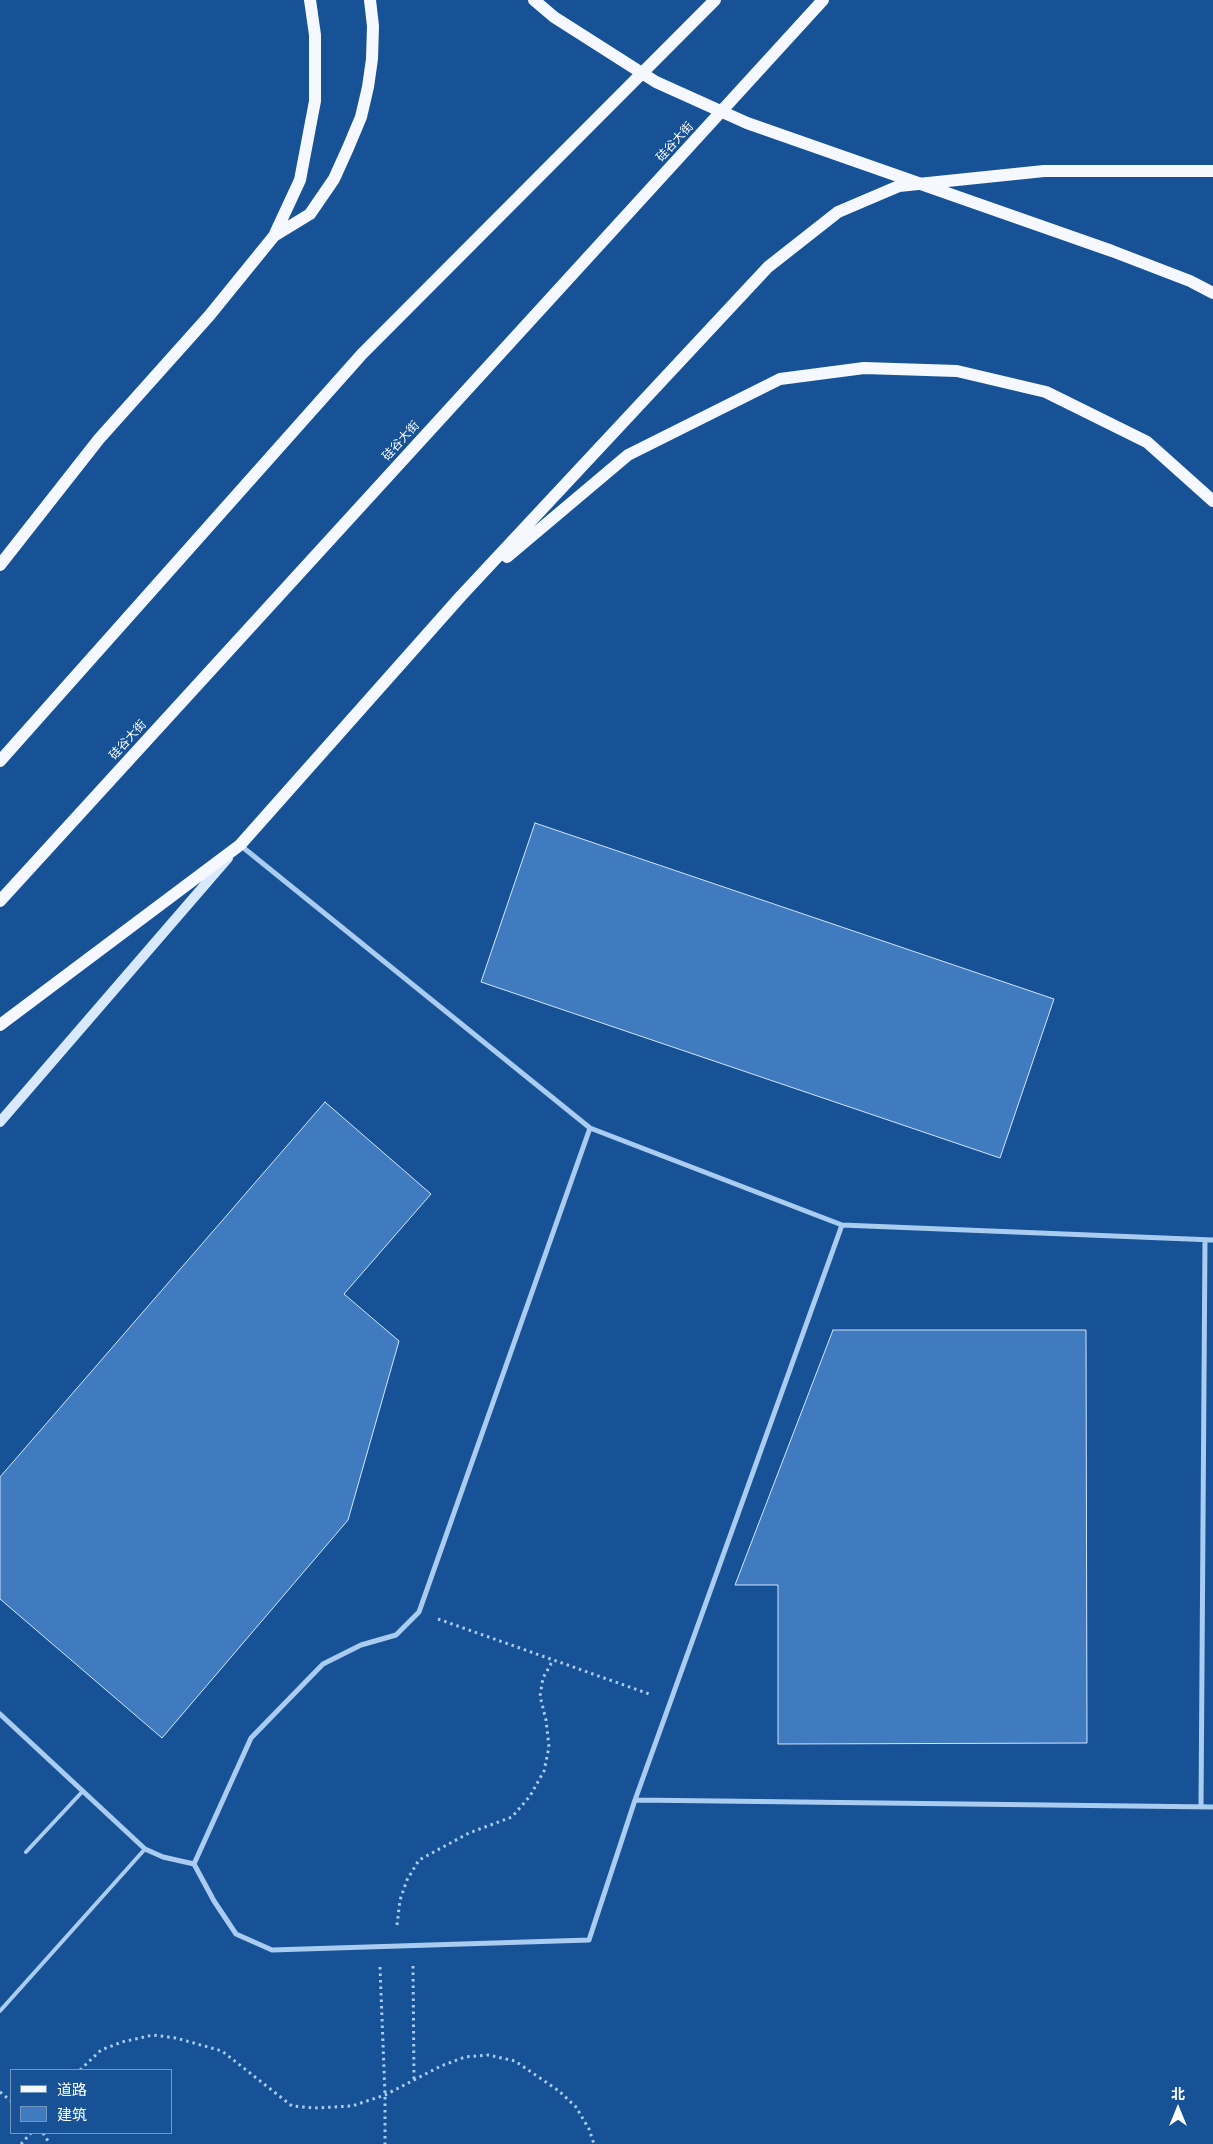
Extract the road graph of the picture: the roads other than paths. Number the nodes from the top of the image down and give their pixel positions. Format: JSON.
{"nodes":[{"id":1,"x":310,"y":0,"type":"edge"},
{"id":2,"x":370,"y":0,"type":"edge"},
{"id":3,"x":534,"y":0,"type":"edge"},
{"id":4,"x":715,"y":0,"type":"edge"},
{"id":5,"x":820,"y":3,"type":"edge"},
{"id":6,"x":1213,"y":170,"type":"edge"},
{"id":7,"x":274,"y":236,"type":"junction"},
{"id":8,"x":1213,"y":293,"type":"edge"},
{"id":9,"x":1213,"y":501,"type":"edge"},
{"id":10,"x":0,"y":565,"type":"edge"},
{"id":11,"x":461,"y":596,"type":"junction"},
{"id":12,"x":0,"y":761,"type":"edge"},
{"id":13,"x":240,"y":845,"type":"junction"},
{"id":14,"x":0,"y":901,"type":"edge"},
{"id":15,"x":0,"y":1025,"type":"edge"},
{"id":16,"x":0,"y":1122,"type":"edge"},
{"id":17,"x":590,"y":1128,"type":"junction"},
{"id":18,"x":842,"y":1225,"type":"junction"},
{"id":19,"x":1205,"y":1240,"type":"junction"},
{"id":20,"x":1213,"y":1240,"type":"edge"},
{"id":21,"x":0,"y":1714,"type":"edge"},
{"id":22,"x":82,"y":1792,"type":"junction"},
{"id":23,"x":636,"y":1800,"type":"junction"},
{"id":24,"x":1201,"y":1807,"type":"junction"},
{"id":25,"x":1213,"y":1807,"type":"edge"},
{"id":26,"x":145,"y":1850,"type":"junction"},
{"id":27,"x":26,"y":1852,"type":"dead end"},
{"id":28,"x":194,"y":1864,"type":"junction"},
{"id":29,"x":0,"y":2011,"type":"edge"}],
"edges":[{"from":1,"to":7,"type":"main road"},
{"from":2,"to":7,"type":"main road"},
{"from":3,"to":8,"type":"main road","bridge":true},
{"from":4,"to":12,"type":"main road"},
{"from":5,"to":14,"type":"main road","name":"硅谷大街"},
{"from":6,"to":11,"type":"main road"},
{"from":7,"to":10,"type":"main road"},
{"from":9,"to":11,"type":"main road"},
{"from":11,"to":13,"type":"main road"},
{"from":13,"to":15,"type":"main road"},
{"from":13,"to":16,"type":"main road"},
{"from":13,"to":17,"type":"street"},
{"from":17,"to":18,"type":"street"},
{"from":17,"to":28,"type":"street"},
{"from":18,"to":19,"type":"street"},
{"from":18,"to":23,"type":"street"},
{"from":19,"to":20,"type":"street"},
{"from":19,"to":24,"type":"street"},
{"from":21,"to":22,"type":"street"},
{"from":22,"to":26,"type":"street"},
{"from":22,"to":27,"type":"lane"},
{"from":23,"to":24,"type":"street"},
{"from":23,"to":28,"type":"street"},
{"from":24,"to":25,"type":"street"},
{"from":26,"to":28,"type":"street"},
{"from":26,"to":29,"type":"lane"}]}
